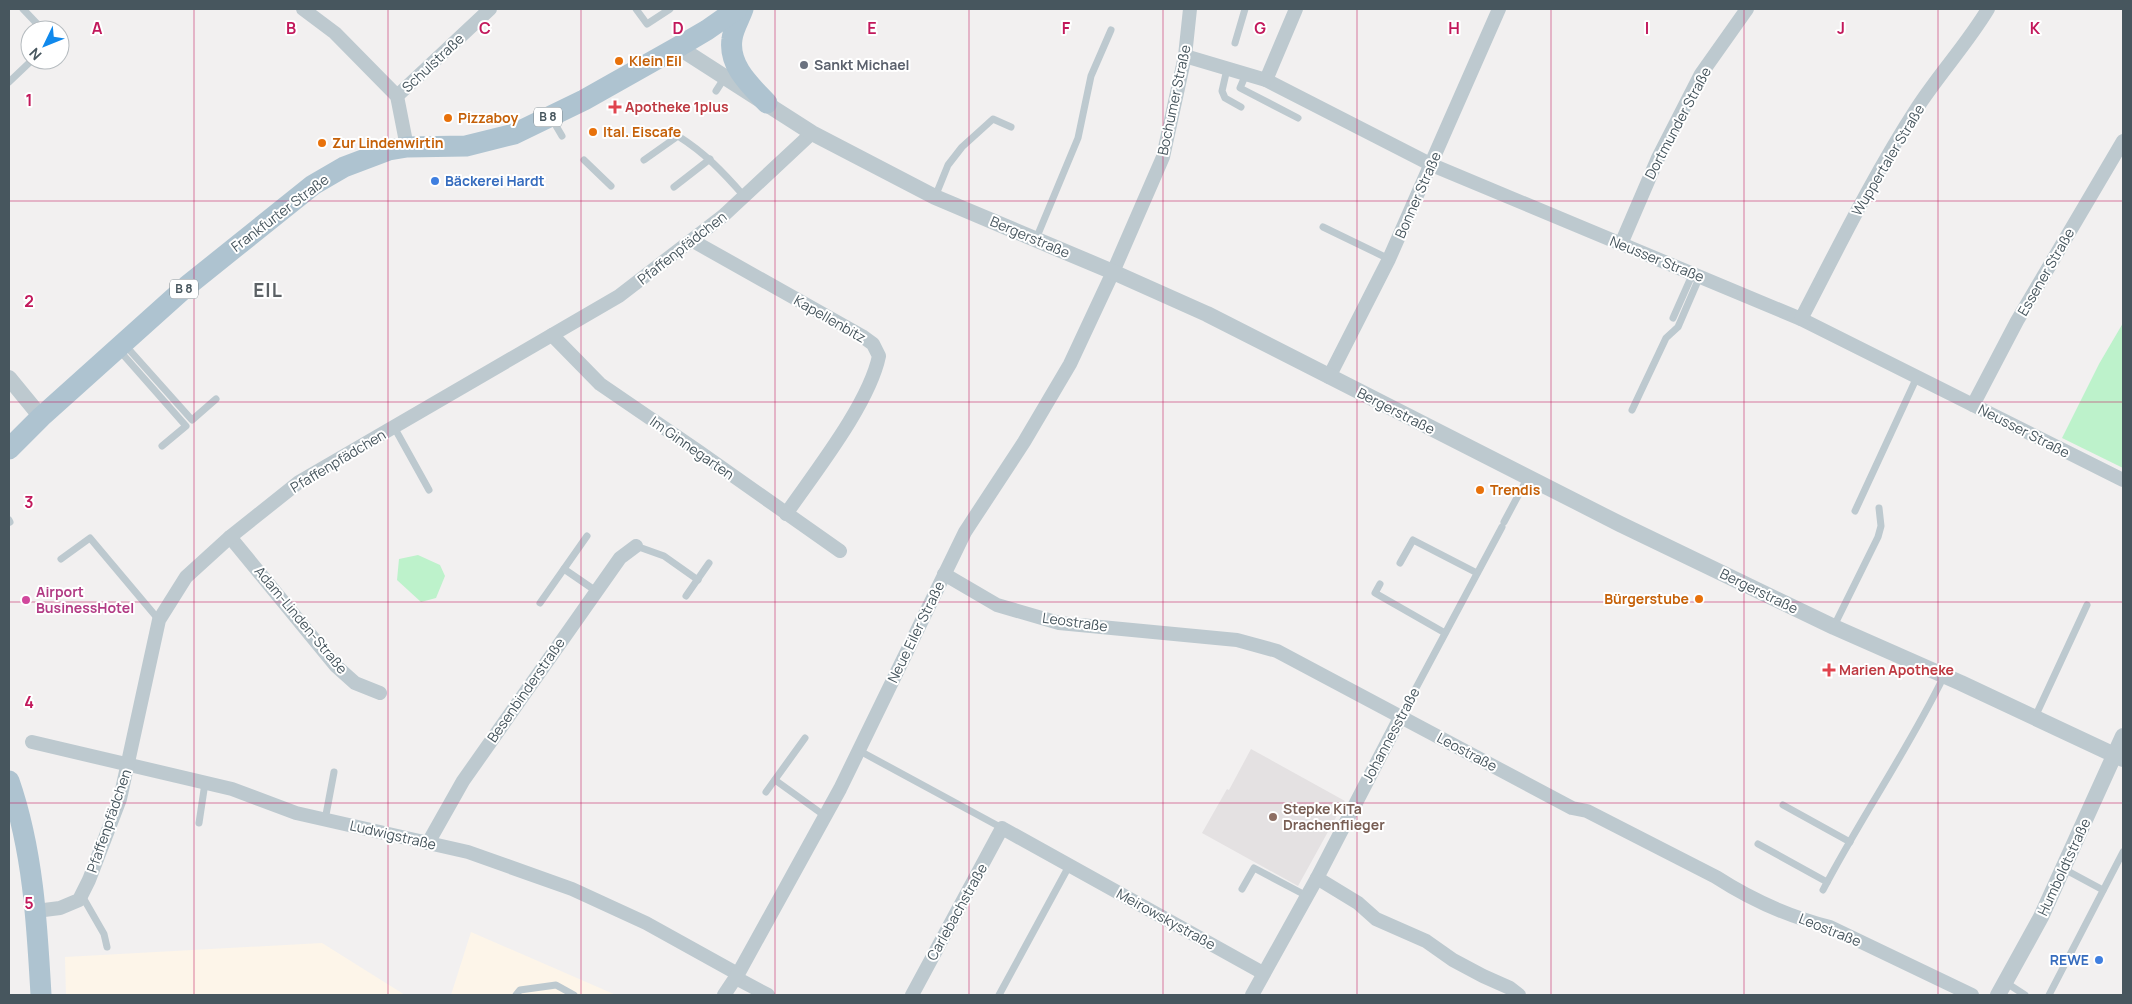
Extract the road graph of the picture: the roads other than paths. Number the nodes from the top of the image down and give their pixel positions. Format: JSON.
{"nodes":[{"id":1,"x":23,"y":9,"type":"edge"},
{"id":2,"x":303,"y":9,"type":"edge"},
{"id":3,"x":490,"y":9,"type":"edge"},
{"id":4,"x":636,"y":9,"type":"edge"},
{"id":5,"x":670,"y":9,"type":"edge"},
{"id":6,"x":737,"y":9,"type":"edge"},
{"id":7,"x":743,"y":9,"type":"edge"},
{"id":8,"x":1190,"y":9,"type":"edge"},
{"id":9,"x":1244,"y":9,"type":"edge"},
{"id":10,"x":1296,"y":9,"type":"edge"},
{"id":11,"x":1499,"y":9,"type":"edge"},
{"id":12,"x":1747,"y":9,"type":"edge"},
{"id":13,"x":1988,"y":9,"type":"edge"},
{"id":14,"x":33,"y":20,"type":"edge"},
{"id":15,"x":1110,"y":30,"type":"dead end"},
{"id":16,"x":1234,"y":43,"type":"dead end"},
{"id":17,"x":678,"y":47,"type":"junction"},
{"id":18,"x":1185,"y":56,"type":"junction"},
{"id":19,"x":1228,"y":69,"type":"junction"},
{"id":20,"x":22,"y":70,"type":"edge"},
{"id":21,"x":1246,"y":74,"type":"junction"},
{"id":22,"x":725,"y":77,"type":"junction"},
{"id":23,"x":1266,"y":80,"type":"junction"},
{"id":24,"x":9,"y":82,"type":"edge"},
{"id":25,"x":716,"y":91,"type":"dead end"},
{"id":26,"x":397,"y":96,"type":"junction"},
{"id":27,"x":767,"y":103,"type":"junction"},
{"id":28,"x":1241,"y":106,"type":"dead end"},
{"id":29,"x":550,"y":116,"type":"junction"},
{"id":30,"x":1298,"y":118,"type":"dead end"},
{"id":31,"x":1011,"y":127,"type":"dead end"},
{"id":32,"x":812,"y":133,"type":"junction"},
{"id":33,"x":562,"y":136,"type":"dead end"},
{"id":34,"x":2123,"y":141,"type":"edge"},
{"id":35,"x":407,"y":147,"type":"junction"},
{"id":36,"x":710,"y":159,"type":"junction"},
{"id":37,"x":584,"y":160,"type":"dead end"},
{"id":38,"x":644,"y":160,"type":"dead end"},
{"id":39,"x":1432,"y":165,"type":"junction"},
{"id":40,"x":611,"y":186,"type":"dead end"},
{"id":41,"x":674,"y":187,"type":"dead end"},
{"id":42,"x":744,"y":196,"type":"junction"},
{"id":43,"x":935,"y":198,"type":"junction"},
{"id":44,"x":1324,"y":227,"type":"dead end"},
{"id":45,"x":1036,"y":240,"type":"junction"},
{"id":46,"x":693,"y":241,"type":"junction"},
{"id":47,"x":1621,"y":244,"type":"junction"},
{"id":48,"x":1389,"y":259,"type":"junction"},
{"id":49,"x":1113,"y":272,"type":"junction"},
{"id":50,"x":1696,"y":274,"type":"junction"},
{"id":51,"x":1673,"y":318,"type":"dead end"},
{"id":52,"x":1800,"y":319,"type":"junction"},
{"id":53,"x":552,"y":336,"type":"junction"},
{"id":54,"x":120,"y":345,"type":"junction"},
{"id":55,"x":1329,"y":377,"type":"junction"},
{"id":56,"x":1917,"y":377,"type":"junction"},
{"id":57,"x":9,"y":378,"type":"edge"},
{"id":58,"x":216,"y":399,"type":"dead end"},
{"id":59,"x":1974,"y":405,"type":"junction"},
{"id":60,"x":1632,"y":410,"type":"dead end"},
{"id":61,"x":41,"y":417,"type":"junction"},
{"id":62,"x":394,"y":427,"type":"junction"},
{"id":63,"x":162,"y":446,"type":"dead end"},
{"id":64,"x":9,"y":449,"type":"edge"},
{"id":65,"x":1527,"y":478,"type":"junction"},
{"id":66,"x":2123,"y":480,"type":"edge"},
{"id":67,"x":429,"y":490,"type":"dead end"},
{"id":68,"x":1879,"y":508,"type":"dead end"},
{"id":69,"x":1855,"y":511,"type":"dead end"},
{"id":70,"x":786,"y":514,"type":"junction"},
{"id":71,"x":588,"y":536,"type":"dead end"},
{"id":72,"x":230,"y":537,"type":"junction"},
{"id":73,"x":636,"y":546,"type":"joint"},
{"id":74,"x":840,"y":551,"type":"dead end"},
{"id":75,"x":61,"y":558,"type":"dead end"},
{"id":76,"x":709,"y":563,"type":"dead end"},
{"id":77,"x":1400,"y":564,"type":"dead end"},
{"id":78,"x":564,"y":569,"type":"junction"},
{"id":79,"x":1477,"y":573,"type":"junction"},
{"id":80,"x":944,"y":574,"type":"junction"},
{"id":81,"x":698,"y":580,"type":"junction"},
{"id":82,"x":1380,"y":584,"type":"dead end"},
{"id":83,"x":596,"y":591,"type":"junction"},
{"id":84,"x":686,"y":596,"type":"dead end"},
{"id":85,"x":540,"y":603,"type":"dead end"},
{"id":86,"x":2087,"y":605,"type":"dead end"},
{"id":87,"x":159,"y":620,"type":"junction"},
{"id":88,"x":1834,"y":627,"type":"junction"},
{"id":89,"x":1445,"y":634,"type":"junction"},
{"id":90,"x":1944,"y":675,"type":"junction"},
{"id":91,"x":380,"y":693,"type":"dead end"},
{"id":92,"x":1401,"y":716,"type":"junction"},
{"id":93,"x":2035,"y":718,"type":"junction"},
{"id":94,"x":2123,"y":736,"type":"edge"},
{"id":95,"x":805,"y":738,"type":"dead end"},
{"id":96,"x":32,"y":742,"type":"dead end"},
{"id":97,"x":858,"y":750,"type":"junction"},
{"id":98,"x":2119,"y":757,"type":"edge"},
{"id":99,"x":128,"y":765,"type":"junction"},
{"id":100,"x":334,"y":772,"type":"dead end"},
{"id":101,"x":775,"y":780,"type":"junction"},
{"id":102,"x":205,"y":783,"type":"junction"},
{"id":103,"x":10,"y":792,"type":"edge"},
{"id":104,"x":766,"y":792,"type":"dead end"},
{"id":105,"x":1783,"y":805,"type":"dead end"},
{"id":106,"x":825,"y":816,"type":"junction"},
{"id":107,"x":325,"y":820,"type":"junction"},
{"id":108,"x":199,"y":823,"type":"dead end"},
{"id":109,"x":1002,"y":828,"type":"junction"},
{"id":110,"x":1850,"y":842,"type":"junction"},
{"id":111,"x":428,"y":844,"type":"junction"},
{"id":112,"x":1758,"y":844,"type":"dead end"},
{"id":113,"x":2123,"y":852,"type":"edge"},
{"id":114,"x":1069,"y":866,"type":"junction"},
{"id":115,"x":2064,"y":869,"type":"junction"},
{"id":116,"x":1317,"y":878,"type":"junction"},
{"id":117,"x":1827,"y":882,"type":"junction"},
{"id":118,"x":1242,"y":889,"type":"dead end"},
{"id":119,"x":1823,"y":890,"type":"dead end"},
{"id":120,"x":2103,"y":890,"type":"junction"},
{"id":121,"x":81,"y":894,"type":"junction"},
{"id":122,"x":1307,"y":896,"type":"junction"},
{"id":123,"x":36,"y":911,"type":"junction"},
{"id":124,"x":107,"y":947,"type":"dead end"},
{"id":125,"x":1264,"y":973,"type":"junction"},
{"id":126,"x":737,"y":976,"type":"junction"},
{"id":127,"x":2001,"y":988,"type":"edge"},
{"id":128,"x":41,"y":995,"type":"edge"},
{"id":129,"x":516,"y":995,"type":"edge"},
{"id":130,"x":574,"y":995,"type":"edge"},
{"id":131,"x":724,"y":995,"type":"edge"},
{"id":132,"x":768,"y":995,"type":"edge"},
{"id":133,"x":912,"y":995,"type":"edge"},
{"id":134,"x":1000,"y":995,"type":"edge"},
{"id":135,"x":1252,"y":995,"type":"edge"},
{"id":136,"x":1520,"y":995,"type":"edge"},
{"id":137,"x":1972,"y":995,"type":"edge"},
{"id":138,"x":2025,"y":995,"type":"edge"},
{"id":139,"x":2049,"y":995,"type":"edge"}],
"edges":[{"from":1,"to":14,"type":"lane"},
{"from":2,"to":26,"type":"street"},
{"from":3,"to":26,"type":"street","name":"Schulstraße"},
{"from":4,"to":5,"type":"lane"},
{"from":6,"to":17,"type":"main road","name":"Frankfurter Straße","number":"B 8"},
{"from":7,"to":27,"type":"main road"},
{"from":8,"to":18,"type":"street","name":"Bochumer Straße"},
{"from":9,"to":16,"type":"lane"},
{"from":10,"to":23,"type":"street"},
{"from":11,"to":39,"type":"street","name":"Bonner Straße"},
{"from":12,"to":47,"type":"street","name":"Dortmunder Straße"},
{"from":13,"to":52,"type":"street","name":"Wuppertaler Straße"},
{"from":15,"to":45,"type":"lane"},
{"from":17,"to":22,"type":"street","name":"Bergerstraße"},
{"from":17,"to":29,"type":"main road","name":"Frankfurter Straße","number":"B 8"},
{"from":18,"to":19,"type":"street","name":"Neusser Straße"},
{"from":18,"to":49,"type":"street","name":"Bochumer Straße"},
{"from":19,"to":21,"type":"street","name":"Neusser Straße"},
{"from":19,"to":28,"type":"lane"},
{"from":20,"to":24,"type":"lane"},
{"from":21,"to":23,"type":"street","name":"Neusser Straße"},
{"from":21,"to":30,"type":"lane"},
{"from":22,"to":25,"type":"lane"},
{"from":22,"to":27,"type":"street","name":"Bergerstraße"},
{"from":23,"to":39,"type":"street","name":"Neusser Straße"},
{"from":26,"to":35,"type":"street"},
{"from":27,"to":32,"type":"street","name":"Bergerstraße"},
{"from":29,"to":33,"type":"lane"},
{"from":29,"to":35,"type":"main road","name":"Frankfurter Straße","number":"B 8"},
{"from":31,"to":43,"type":"lane"},
{"from":32,"to":42,"type":"street","name":"Pfaffenpfädchen"},
{"from":32,"to":43,"type":"street","name":"Bergerstraße"},
{"from":34,"to":59,"type":"street","name":"Essener Straße"},
{"from":35,"to":54,"type":"main road","name":"Frankfurter Straße","number":"B 8"},
{"from":36,"to":38,"type":"lane"},
{"from":36,"to":41,"type":"lane"},
{"from":36,"to":42,"type":"lane"},
{"from":37,"to":40,"type":"lane"},
{"from":39,"to":47,"type":"street","name":"Neusser Straße"},
{"from":39,"to":48,"type":"street","name":"Bonner Straße"},
{"from":42,"to":46,"type":"street","name":"Pfaffenpfädchen"},
{"from":43,"to":45,"type":"street","name":"Bergerstraße"},
{"from":44,"to":48,"type":"lane"},
{"from":45,"to":49,"type":"street","name":"Bergerstraße"},
{"from":46,"to":53,"type":"street","name":"Pfaffenpfädchen"},
{"from":46,"to":70,"type":"street","name":"Kapellenbitz"},
{"from":47,"to":50,"type":"street","name":"Neusser Straße"},
{"from":48,"to":55,"type":"street","name":"Bonner Straße"},
{"from":49,"to":55,"type":"street","name":"Bergerstraße"},
{"from":49,"to":80,"type":"street","name":"Neue Eiler Straße"},
{"from":50,"to":51,"type":"lane"},
{"from":50,"to":52,"type":"street","name":"Neusser Straße"},
{"from":50,"to":60,"type":"lane"},
{"from":52,"to":56,"type":"street","name":"Neusser Straße"},
{"from":53,"to":62,"type":"street","name":"Pfaffenpfädchen"},
{"from":53,"to":70,"type":"street","name":"Im Ginnegarten"},
{"from":54,"to":58,"type":"lane"},
{"from":54,"to":61,"type":"main road","name":"Frankfurter Straße","number":"B 8"},
{"from":54,"to":63,"type":"lane"},
{"from":55,"to":65,"type":"street","name":"Bergerstraße"},
{"from":56,"to":59,"type":"street","name":"Neusser Straße"},
{"from":56,"to":69,"type":"lane"},
{"from":57,"to":61,"type":"street"},
{"from":59,"to":66,"type":"street","name":"Neusser Straße"},
{"from":61,"to":64,"type":"main road","name":"Frankfurter Straße","number":"B 8"},
{"from":62,"to":67,"type":"lane"},
{"from":62,"to":72,"type":"street","name":"Pfaffenpfädchen"},
{"from":65,"to":79,"type":"lane","name":"Johannesstraße"},
{"from":65,"to":88,"type":"street","name":"Bergerstraße"},
{"from":68,"to":88,"type":"lane"},
{"from":70,"to":74,"type":"street","name":"Im Ginnegarten"},
{"from":71,"to":78,"type":"lane"},
{"from":72,"to":87,"type":"street","name":"Pfaffenpfädchen"},
{"from":72,"to":91,"type":"street","name":"Adam-Linden-Straße"},
{"from":73,"to":81,"type":"lane"},
{"from":73,"to":83,"type":"street","name":"Besenbinderstraße"},
{"from":75,"to":87,"type":"lane"},
{"from":76,"to":81,"type":"lane"},
{"from":77,"to":79,"type":"lane"},
{"from":78,"to":83,"type":"lane"},
{"from":78,"to":85,"type":"lane"},
{"from":79,"to":89,"type":"lane","name":"Johannesstraße"},
{"from":80,"to":92,"type":"street","name":"Leostraße"},
{"from":80,"to":97,"type":"street","name":"Neue Eiler Straße"},
{"from":81,"to":84,"type":"lane"},
{"from":82,"to":89,"type":"lane"},
{"from":83,"to":111,"type":"street","name":"Besenbinderstraße"},
{"from":86,"to":93,"type":"lane"},
{"from":87,"to":99,"type":"street","name":"Pfaffenpfädchen"},
{"from":88,"to":90,"type":"street","name":"Bergerstraße"},
{"from":89,"to":92,"type":"lane","name":"Johannesstraße"},
{"from":90,"to":93,"type":"street","name":"Bergerstraße"},
{"from":90,"to":110,"type":"lane"},
{"from":92,"to":116,"type":"street","name":"Johannesstraße"},
{"from":92,"to":137,"type":"street","name":"Leostraße"},
{"from":93,"to":98,"type":"street","name":"Bergerstraße"},
{"from":94,"to":98,"type":"street","name":"Humboldtstraße"},
{"from":95,"to":101,"type":"lane"},
{"from":96,"to":99,"type":"street","name":"Ludwigstraße"},
{"from":97,"to":106,"type":"street","name":"Neue Eiler Straße"},
{"from":97,"to":109,"type":"lane"},
{"from":98,"to":115,"type":"street","name":"Humboldtstraße"},
{"from":99,"to":102,"type":"street","name":"Ludwigstraße"},
{"from":99,"to":121,"type":"street","name":"Pfaffenpfädchen"},
{"from":100,"to":107,"type":"lane"},
{"from":101,"to":104,"type":"lane"},
{"from":101,"to":106,"type":"lane"},
{"from":102,"to":107,"type":"street","name":"Ludwigstraße"},
{"from":102,"to":108,"type":"lane"},
{"from":103,"to":123,"type":"main road"},
{"from":105,"to":110,"type":"lane"},
{"from":106,"to":126,"type":"street","name":"Neue Eiler Straße"},
{"from":107,"to":111,"type":"street","name":"Ludwigstraße"},
{"from":109,"to":114,"type":"street","name":"Meirowskystraße"},
{"from":109,"to":133,"type":"street","name":"Carlebachstraße"},
{"from":110,"to":117,"type":"lane"},
{"from":111,"to":126,"type":"street","name":"Ludwigstraße"},
{"from":112,"to":117,"type":"lane"},
{"from":113,"to":120,"type":"lane"},
{"from":114,"to":125,"type":"street","name":"Meirowskystraße"},
{"from":114,"to":134,"type":"lane"},
{"from":115,"to":120,"type":"lane"},
{"from":115,"to":127,"type":"street","name":"Humboldtstraße"},
{"from":116,"to":122,"type":"street","name":"Johannesstraße"},
{"from":116,"to":136,"type":"street"},
{"from":117,"to":119,"type":"lane"},
{"from":118,"to":122,"type":"lane"},
{"from":120,"to":139,"type":"lane"},
{"from":121,"to":123,"type":"street","name":"Pfaffenpfädchen"},
{"from":121,"to":124,"type":"lane"},
{"from":122,"to":125,"type":"street","name":"Johannesstraße"},
{"from":123,"to":128,"type":"main road"},
{"from":125,"to":135,"type":"street","name":"Johannesstraße"},
{"from":126,"to":131,"type":"street","name":"Neue Eiler Straße"},
{"from":126,"to":132,"type":"street"},
{"from":127,"to":138,"type":"lane"},
{"from":129,"to":130,"type":"lane"}]}
